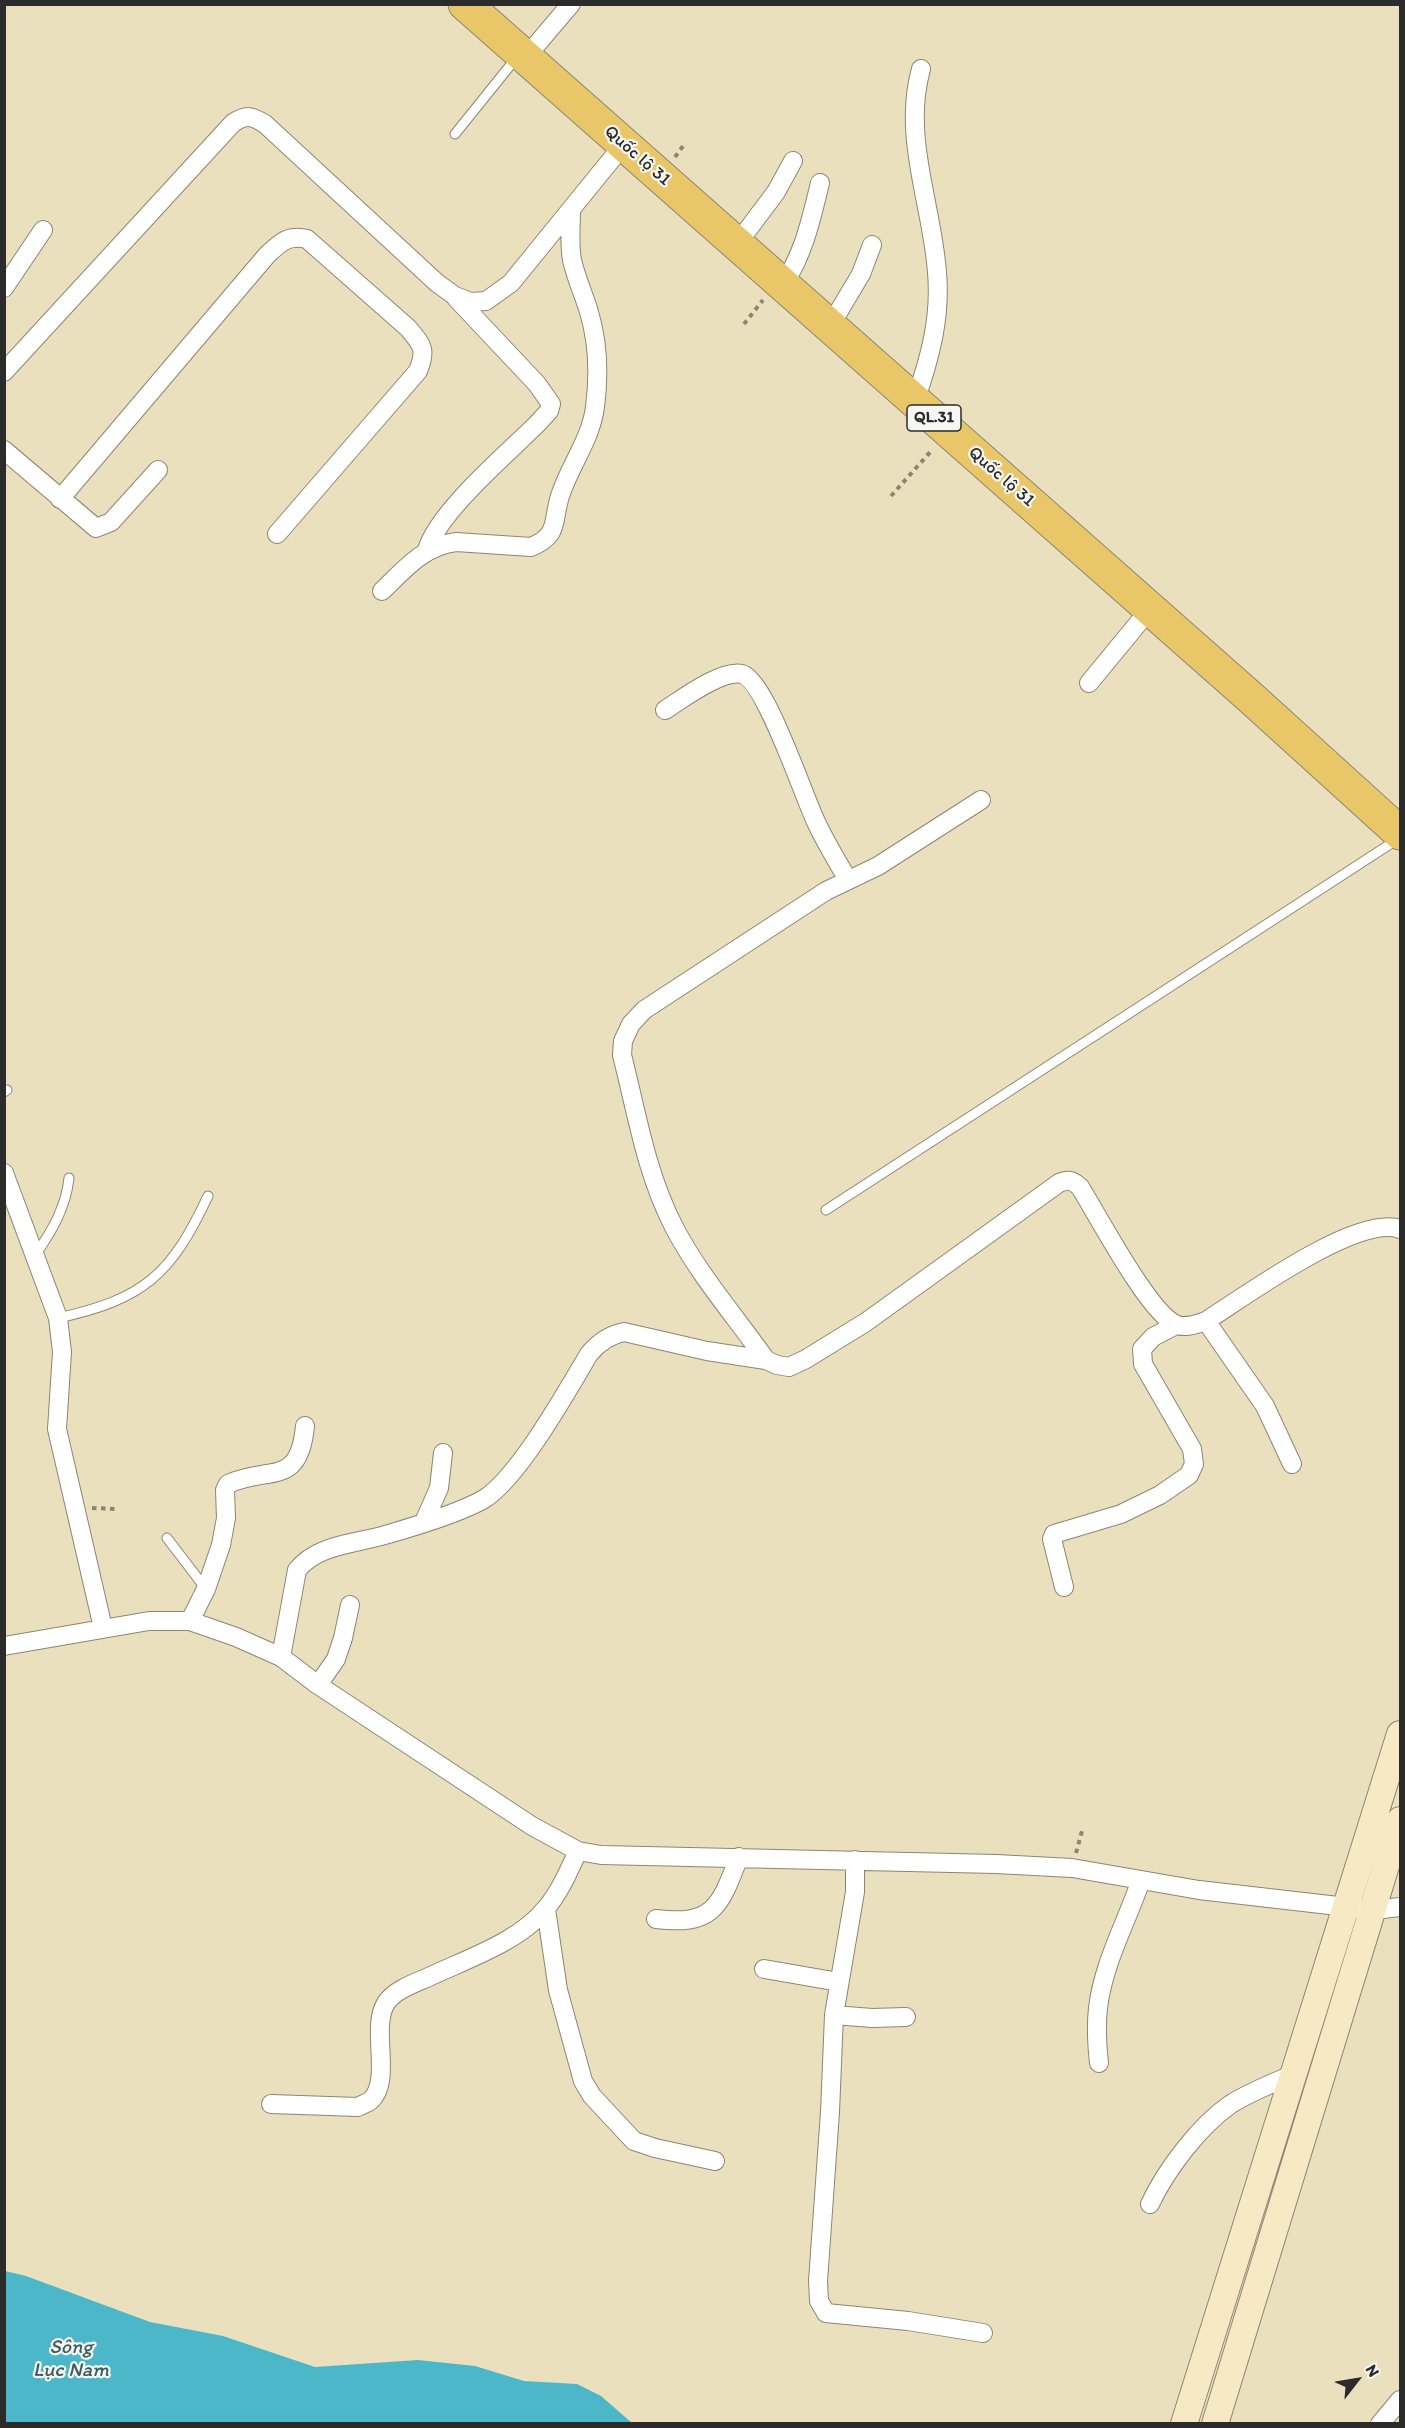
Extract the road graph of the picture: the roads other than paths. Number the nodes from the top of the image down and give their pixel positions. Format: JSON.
{"nodes":[{"id":1,"x":465,"y":4,"type":"edge"},
{"id":2,"x":571,"y":4,"type":"edge"},
{"id":3,"x":523,"y":55,"type":"junction"},
{"id":4,"x":921,"y":69,"type":"dead end"},
{"id":5,"x":455,"y":134,"type":"dead end"},
{"id":6,"x":624,"y":144,"type":"junction"},
{"id":7,"x":793,"y":161,"type":"dead end"},
{"id":8,"x":820,"y":183,"type":"dead end"},
{"id":9,"x":571,"y":210,"type":"junction"},
{"id":10,"x":43,"y":230,"type":"dead end"},
{"id":11,"x":737,"y":244,"type":"junction"},
{"id":12,"x":872,"y":245,"type":"dead end"},
{"id":13,"x":783,"y":285,"type":"junction"},
{"id":14,"x":4,"y":288,"type":"edge"},
{"id":15,"x":455,"y":296,"type":"junction"},
{"id":16,"x":830,"y":326,"type":"junction"},
{"id":17,"x":7,"y":365,"type":"edge"},
{"id":18,"x":915,"y":401,"type":"junction"},
{"id":19,"x":4,"y":450,"type":"edge"},
{"id":20,"x":158,"y":470,"type":"dead end"},
{"id":21,"x":60,"y":499,"type":"junction"},
{"id":22,"x":277,"y":534,"type":"dead end"},
{"id":23,"x":427,"y":550,"type":"junction"},
{"id":24,"x":382,"y":591,"type":"dead end"},
{"id":25,"x":1150,"y":609,"type":"junction"},
{"id":26,"x":1089,"y":683,"type":"dead end"},
{"id":27,"x":665,"y":710,"type":"dead end"},
{"id":28,"x":981,"y":800,"type":"dead end"},
{"id":29,"x":1401,"y":836,"type":"edge"},
{"id":30,"x":848,"y":880,"type":"junction"},
{"id":31,"x":4,"y":1173,"type":"edge"},
{"id":32,"x":69,"y":1178,"type":"dead end"},
{"id":33,"x":208,"y":1196,"type":"dead end"},
{"id":34,"x":826,"y":1210,"type":"dead end"},
{"id":35,"x":1401,"y":1229,"type":"edge"},
{"id":36,"x":36,"y":1254,"type":"junction"},
{"id":37,"x":58,"y":1318,"type":"junction"},
{"id":38,"x":1206,"y":1321,"type":"junction"},
{"id":39,"x":1176,"y":1325,"type":"junction"},
{"id":40,"x":766,"y":1360,"type":"junction"},
{"id":41,"x":305,"y":1426,"type":"dead end"},
{"id":42,"x":443,"y":1453,"type":"dead end"},
{"id":43,"x":1292,"y":1464,"type":"dead end"},
{"id":44,"x":424,"y":1522,"type":"junction"},
{"id":45,"x":167,"y":1538,"type":"dead end"},
{"id":46,"x":1064,"y":1587,"type":"dead end"},
{"id":47,"x":206,"y":1589,"type":"junction"},
{"id":48,"x":350,"y":1605,"type":"dead end"},
{"id":49,"x":190,"y":1621,"type":"junction"},
{"id":50,"x":103,"y":1628,"type":"junction"},
{"id":51,"x":4,"y":1646,"type":"edge"},
{"id":52,"x":281,"y":1657,"type":"junction"},
{"id":53,"x":318,"y":1684,"type":"junction"},
{"id":54,"x":1401,"y":1734,"type":"edge"},
{"id":55,"x":1401,"y":1820,"type":"edge"},
{"id":56,"x":578,"y":1851,"type":"junction"},
{"id":57,"x":739,"y":1857,"type":"junction"},
{"id":58,"x":855,"y":1860,"type":"junction"},
{"id":59,"x":1142,"y":1880,"type":"junction"},
{"id":60,"x":1347,"y":1906,"type":"junction"},
{"id":61,"x":1401,"y":1907,"type":"edge"},
{"id":62,"x":546,"y":1909,"type":"junction"},
{"id":63,"x":1373,"y":1910,"type":"junction"},
{"id":64,"x":656,"y":1919,"type":"dead end"},
{"id":65,"x":764,"y":1969,"type":"dead end"},
{"id":66,"x":839,"y":1982,"type":"junction"},
{"id":67,"x":834,"y":2015,"type":"junction"},
{"id":68,"x":906,"y":2017,"type":"dead end"},
{"id":69,"x":1099,"y":2063,"type":"dead end"},
{"id":70,"x":1294,"y":2074,"type":"junction"},
{"id":71,"x":271,"y":2104,"type":"dead end"},
{"id":72,"x":715,"y":2161,"type":"dead end"},
{"id":73,"x":1150,"y":2204,"type":"dead end"},
{"id":74,"x":983,"y":2333,"type":"dead end"},
{"id":75,"x":1401,"y":2400,"type":"edge"},
{"id":76,"x":1184,"y":2424,"type":"edge"},
{"id":77,"x":1215,"y":2424,"type":"edge"},
{"id":78,"x":1380,"y":2424,"type":"edge"}],
"edges":[{"from":1,"to":3,"type":"highway","name":"Quốc lộ 31","number":"QL.31"},
{"from":2,"to":3,"type":"street"},
{"from":3,"to":5,"type":"lane"},
{"from":3,"to":6,"type":"highway","name":"Quốc lộ 31","number":"QL.31"},
{"from":4,"to":18,"type":"street"},
{"from":6,"to":9,"type":"street"},
{"from":6,"to":11,"type":"highway","name":"Quốc lộ 31","number":"QL.31"},
{"from":7,"to":11,"type":"street"},
{"from":8,"to":13,"type":"street"},
{"from":9,"to":15,"type":"street"},
{"from":9,"to":23,"type":"street"},
{"from":10,"to":14,"type":"street"},
{"from":11,"to":13,"type":"highway","name":"Quốc lộ 31","number":"QL.31"},
{"from":12,"to":16,"type":"street"},
{"from":13,"to":16,"type":"highway","name":"Quốc lộ 31","number":"QL.31"},
{"from":15,"to":17,"type":"street"},
{"from":15,"to":23,"type":"street"},
{"from":16,"to":18,"type":"highway","name":"Quốc lộ 31","number":"QL.31"},
{"from":18,"to":25,"type":"highway","name":"Quốc lộ 31","number":"QL.31"},
{"from":19,"to":21,"type":"street"},
{"from":20,"to":21,"type":"street"},
{"from":21,"to":22,"type":"street"},
{"from":23,"to":24,"type":"street"},
{"from":25,"to":26,"type":"street"},
{"from":25,"to":29,"type":"highway","name":"Quốc lộ 31","number":"QL.31"},
{"from":27,"to":30,"type":"street"},
{"from":28,"to":30,"type":"street"},
{"from":29,"to":34,"type":"lane"},
{"from":30,"to":40,"type":"street"},
{"from":31,"to":36,"type":"street"},
{"from":32,"to":36,"type":"lane"},
{"from":33,"to":37,"type":"lane"},
{"from":35,"to":38,"type":"street"},
{"from":36,"to":37,"type":"street"},
{"from":37,"to":50,"type":"street"},
{"from":38,"to":39,"type":"street"},
{"from":38,"to":43,"type":"street"},
{"from":39,"to":40,"type":"street"},
{"from":39,"to":46,"type":"street"},
{"from":40,"to":44,"type":"street"},
{"from":41,"to":47,"type":"street"},
{"from":42,"to":44,"type":"street"},
{"from":44,"to":52,"type":"street"},
{"from":45,"to":47,"type":"lane"},
{"from":47,"to":49,"type":"street"},
{"from":48,"to":53,"type":"street"},
{"from":49,"to":50,"type":"street"},
{"from":49,"to":52,"type":"street"},
{"from":50,"to":51,"type":"street"},
{"from":52,"to":53,"type":"street"},
{"from":53,"to":56,"type":"street"},
{"from":54,"to":60,"type":"street"},
{"from":55,"to":63,"type":"street"},
{"from":56,"to":57,"type":"street"},
{"from":56,"to":62,"type":"street"},
{"from":57,"to":58,"type":"street"},
{"from":57,"to":64,"type":"street"},
{"from":58,"to":59,"type":"street"},
{"from":58,"to":66,"type":"street"},
{"from":59,"to":60,"type":"street"},
{"from":59,"to":69,"type":"street"},
{"from":60,"to":63,"type":"street"},
{"from":60,"to":70,"type":"street"},
{"from":61,"to":63,"type":"street"},
{"from":62,"to":71,"type":"street"},
{"from":62,"to":72,"type":"street"},
{"from":63,"to":77,"type":"street"},
{"from":65,"to":66,"type":"street"},
{"from":66,"to":67,"type":"street"},
{"from":67,"to":68,"type":"street"},
{"from":67,"to":74,"type":"street"},
{"from":70,"to":73,"type":"street"},
{"from":70,"to":76,"type":"street"},
{"from":75,"to":78,"type":"street"}]}
